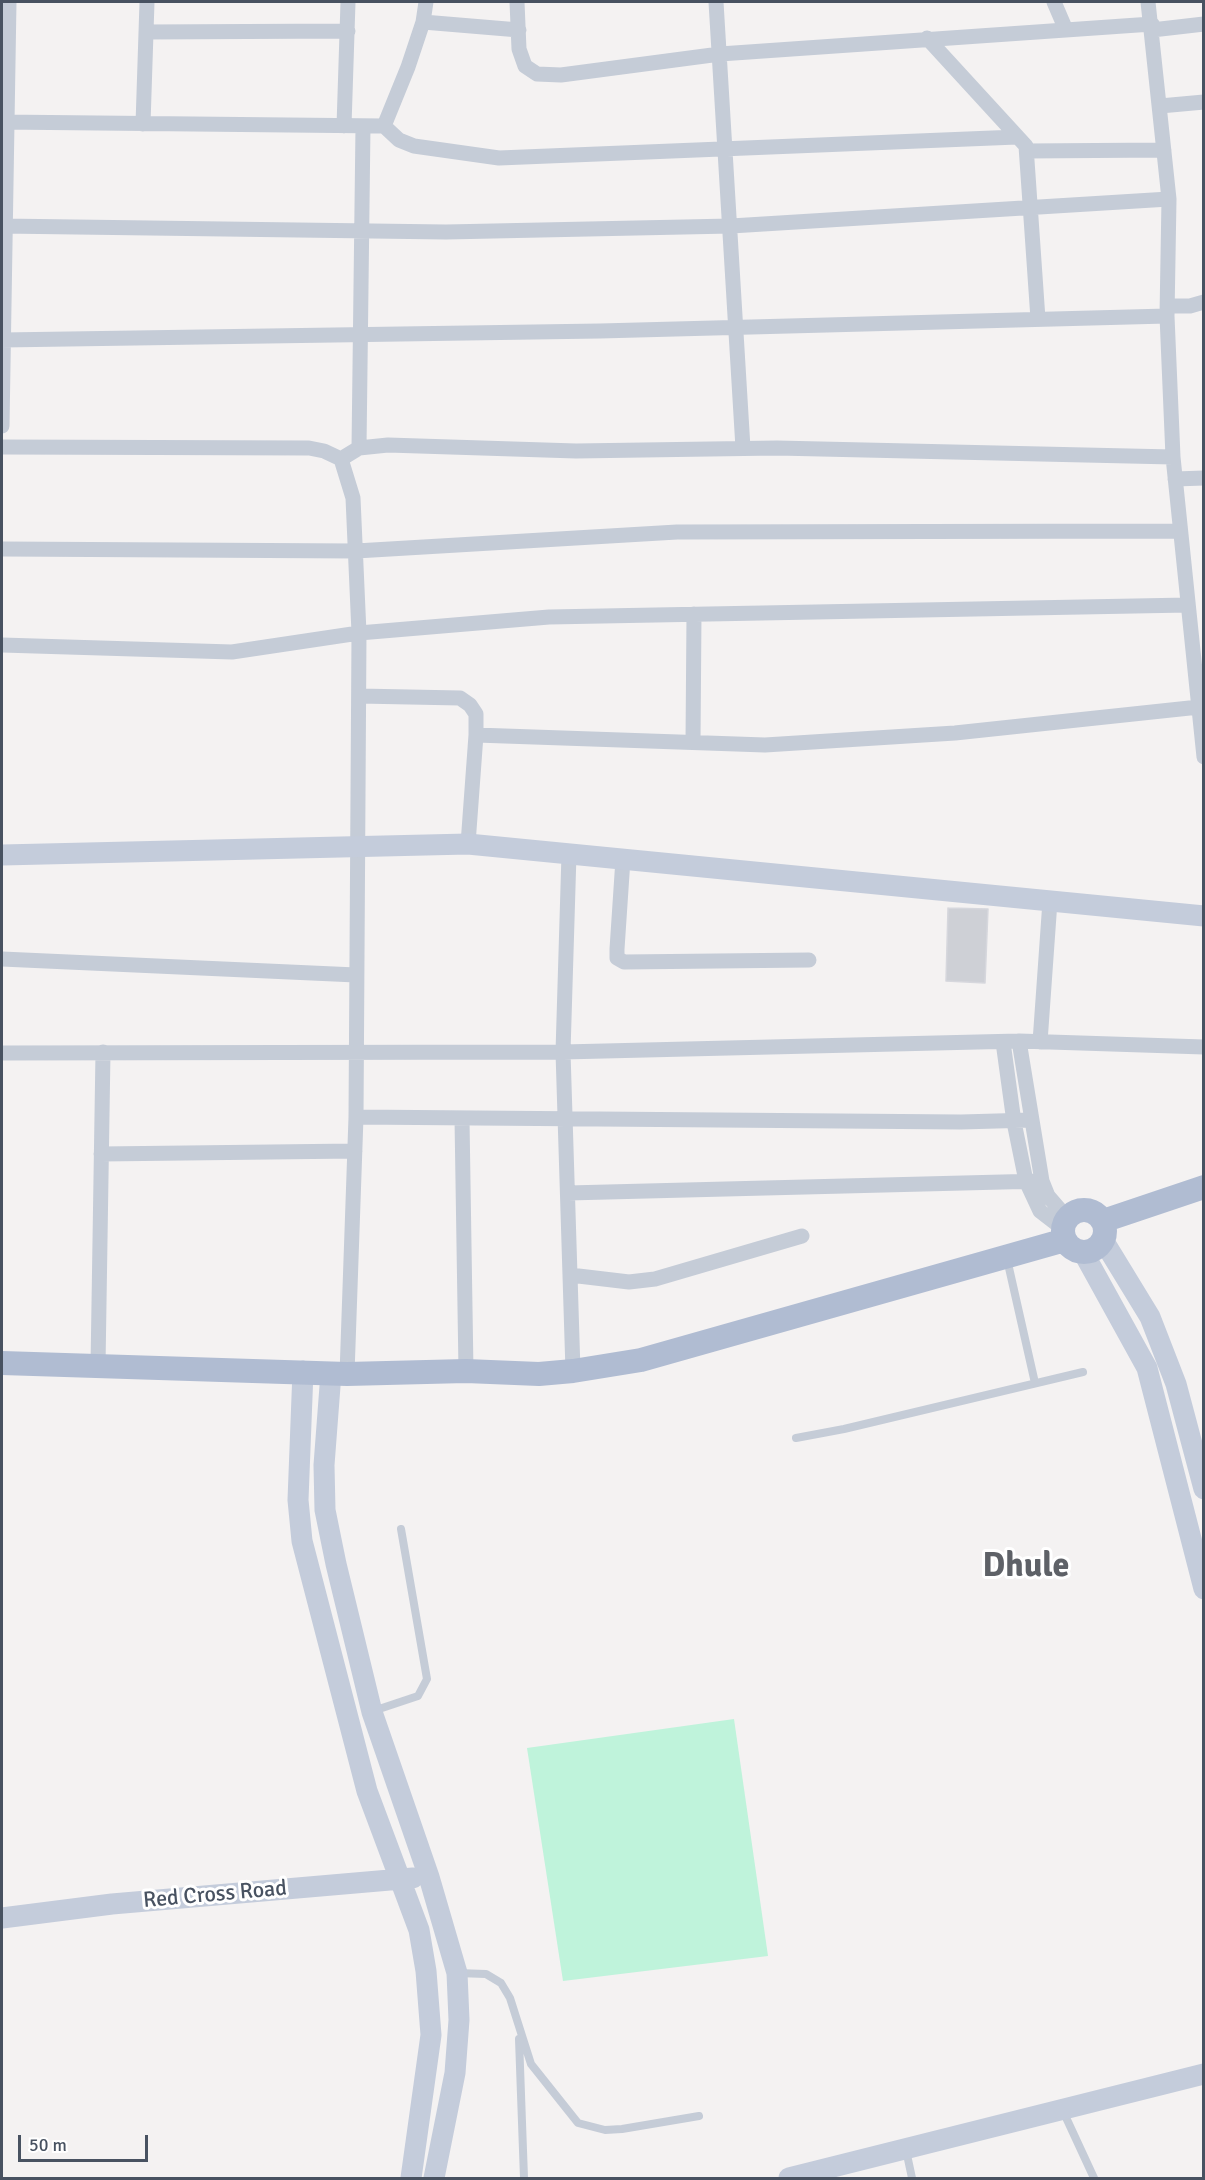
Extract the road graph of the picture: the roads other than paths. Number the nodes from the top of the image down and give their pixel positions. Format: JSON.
{"nodes":[{"id":1,"x":9,"y":2,"type":"edge"},
{"id":2,"x":147,"y":2,"type":"edge"},
{"id":3,"x":348,"y":2,"type":"edge"},
{"id":4,"x":426,"y":2,"type":"edge"},
{"id":5,"x":517,"y":2,"type":"edge"},
{"id":6,"x":716,"y":2,"type":"edge"},
{"id":7,"x":1054,"y":2,"type":"edge"},
{"id":8,"x":1148,"y":2,"type":"edge"},
{"id":9,"x":423,"y":22,"type":"junction"},
{"id":10,"x":1203,"y":24,"type":"edge"},
{"id":11,"x":1152,"y":27,"type":"junction"},
{"id":12,"x":519,"y":30,"type":"junction"},
{"id":13,"x":1066,"y":30,"type":"junction"},
{"id":14,"x":348,"y":31,"type":"junction"},
{"id":15,"x":146,"y":32,"type":"junction"},
{"id":16,"x":927,"y":38,"type":"junction"},
{"id":17,"x":720,"y":54,"type":"junction"},
{"id":18,"x":1203,"y":102,"type":"edge"},
{"id":19,"x":1160,"y":106,"type":"junction"},
{"id":20,"x":4,"y":122,"type":"edge"},
{"id":21,"x":143,"y":124,"type":"junction"},
{"id":22,"x":344,"y":126,"type":"junction"},
{"id":23,"x":363,"y":126,"type":"junction"},
{"id":24,"x":384,"y":126,"type":"junction"},
{"id":25,"x":1017,"y":136,"type":"junction"},
{"id":26,"x":726,"y":147,"type":"junction"},
{"id":27,"x":1164,"y":150,"type":"junction"},
{"id":28,"x":1027,"y":152,"type":"junction"},
{"id":29,"x":1169,"y":199,"type":"junction"},
{"id":30,"x":1032,"y":208,"type":"junction"},
{"id":31,"x":3,"y":226,"type":"edge"},
{"id":32,"x":731,"y":226,"type":"junction"},
{"id":33,"x":361,"y":231,"type":"junction"},
{"id":34,"x":1203,"y":302,"type":"edge"},
{"id":35,"x":1168,"y":311,"type":"junction"},
{"id":36,"x":1038,"y":319,"type":"junction"},
{"id":37,"x":736,"y":328,"type":"junction"},
{"id":38,"x":360,"y":335,"type":"junction"},
{"id":39,"x":2,"y":340,"type":"edge"},
{"id":40,"x":2,"y":426,"type":"edge"},
{"id":41,"x":2,"y":447,"type":"edge"},
{"id":42,"x":359,"y":448,"type":"junction"},
{"id":43,"x":743,"y":448,"type":"junction"},
{"id":44,"x":1173,"y":456,"type":"junction"},
{"id":45,"x":341,"y":459,"type":"junction"},
{"id":46,"x":1203,"y":478,"type":"edge"},
{"id":47,"x":1175,"y":479,"type":"junction"},
{"id":48,"x":1180,"y":531,"type":"junction"},
{"id":49,"x":2,"y":549,"type":"edge"},
{"id":50,"x":356,"y":551,"type":"junction"},
{"id":51,"x":1188,"y":605,"type":"junction"},
{"id":52,"x":694,"y":614,"type":"junction"},
{"id":53,"x":359,"y":633,"type":"junction"},
{"id":54,"x":2,"y":645,"type":"edge"},
{"id":55,"x":359,"y":696,"type":"junction"},
{"id":56,"x":1199,"y":707,"type":"junction"},
{"id":57,"x":476,"y":735,"type":"junction"},
{"id":58,"x":693,"y":742,"type":"junction"},
{"id":59,"x":1203,"y":757,"type":"edge"},
{"id":60,"x":468,"y":844,"type":"junction"},
{"id":61,"x":357,"y":847,"type":"junction"},
{"id":62,"x":569,"y":854,"type":"junction"},
{"id":63,"x":2,"y":855,"type":"edge"},
{"id":64,"x":623,"y":859,"type":"junction"},
{"id":65,"x":1050,"y":901,"type":"junction"},
{"id":66,"x":1203,"y":916,"type":"edge"},
{"id":67,"x":2,"y":959,"type":"edge"},
{"id":68,"x":809,"y":960,"type":"dead end"},
{"id":69,"x":356,"y":975,"type":"junction"},
{"id":70,"x":1011,"y":1041,"type":"junction"},
{"id":71,"x":1040,"y":1042,"type":"junction"},
{"id":72,"x":1203,"y":1047,"type":"edge"},
{"id":73,"x":356,"y":1051,"type":"junction"},
{"id":74,"x":103,"y":1052,"type":"junction"},
{"id":75,"x":563,"y":1052,"type":"junction"},
{"id":76,"x":2,"y":1053,"type":"edge"},
{"id":77,"x":356,"y":1117,"type":"junction"},
{"id":78,"x":462,"y":1119,"type":"junction"},
{"id":79,"x":566,"y":1119,"type":"junction"},
{"id":80,"x":1032,"y":1120,"type":"junction"},
{"id":81,"x":1014,"y":1122,"type":"junction"},
{"id":82,"x":355,"y":1151,"type":"junction"},
{"id":83,"x":101,"y":1154,"type":"junction"},
{"id":84,"x":1026,"y":1181,"type":"junction"},
{"id":85,"x":1042,"y":1181,"type":"junction"},
{"id":86,"x":1203,"y":1186,"type":"edge"},
{"id":87,"x":568,"y":1193,"type":"junction"},
{"id":88,"x":1080,"y":1233,"type":"junction"},
{"id":89,"x":802,"y":1236,"type":"dead end"},
{"id":90,"x":1006,"y":1258,"type":"junction"},
{"id":91,"x":570,"y":1275,"type":"junction"},
{"id":92,"x":2,"y":1363,"type":"edge"},
{"id":93,"x":98,"y":1366,"type":"junction"},
{"id":94,"x":303,"y":1371,"type":"junction"},
{"id":95,"x":466,"y":1371,"type":"junction"},
{"id":96,"x":573,"y":1371,"type":"junction"},
{"id":97,"x":1083,"y":1372,"type":"dead end"},
{"id":98,"x":339,"y":1373,"type":"junction"},
{"id":99,"x":1035,"y":1383,"type":"junction"},
{"id":100,"x":796,"y":1438,"type":"dead end"},
{"id":101,"x":1203,"y":1489,"type":"edge"},
{"id":102,"x":401,"y":1529,"type":"dead end"},
{"id":103,"x":1203,"y":1589,"type":"edge"},
{"id":104,"x":372,"y":1712,"type":"junction"},
{"id":105,"x":429,"y":1876,"type":"junction"},
{"id":106,"x":402,"y":1879,"type":"junction"},
{"id":107,"x":2,"y":1918,"type":"edge"},
{"id":108,"x":457,"y":1973,"type":"junction"},
{"id":109,"x":518,"y":2028,"type":"junction"},
{"id":110,"x":1203,"y":2074,"type":"edge"},
{"id":111,"x":1062,"y":2110,"type":"junction"},
{"id":112,"x":699,"y":2116,"type":"dead end"},
{"id":113,"x":906,"y":2149,"type":"junction"},
{"id":114,"x":411,"y":2178,"type":"edge"},
{"id":115,"x":434,"y":2178,"type":"edge"},
{"id":116,"x":524,"y":2178,"type":"edge"},
{"id":117,"x":789,"y":2178,"type":"edge"},
{"id":118,"x":912,"y":2178,"type":"edge"},
{"id":119,"x":1094,"y":2178,"type":"edge"}],
"edges":[{"from":1,"to":20,"type":"street"},
{"from":2,"to":15,"type":"street"},
{"from":3,"to":14,"type":"street"},
{"from":4,"to":9,"type":"street"},
{"from":5,"to":12,"type":"street"},
{"from":6,"to":17,"type":"street"},
{"from":7,"to":13,"type":"street"},
{"from":8,"to":11,"type":"street"},
{"from":9,"to":12,"type":"street"},
{"from":9,"to":24,"type":"street"},
{"from":10,"to":11,"type":"street"},
{"from":11,"to":13,"type":"street"},
{"from":11,"to":19,"type":"street"},
{"from":12,"to":17,"type":"street"},
{"from":13,"to":16,"type":"street"},
{"from":14,"to":15,"type":"street"},
{"from":14,"to":22,"type":"street"},
{"from":15,"to":21,"type":"street"},
{"from":16,"to":17,"type":"street"},
{"from":16,"to":25,"type":"street"},
{"from":17,"to":26,"type":"street"},
{"from":18,"to":19,"type":"street"},
{"from":19,"to":27,"type":"street"},
{"from":20,"to":21,"type":"street"},
{"from":20,"to":31,"type":"street"},
{"from":21,"to":22,"type":"street"},
{"from":22,"to":23,"type":"street"},
{"from":23,"to":24,"type":"street"},
{"from":23,"to":33,"type":"street"},
{"from":24,"to":26,"type":"street"},
{"from":25,"to":26,"type":"street"},
{"from":25,"to":28,"type":"street"},
{"from":26,"to":32,"type":"street"},
{"from":27,"to":28,"type":"street"},
{"from":27,"to":29,"type":"street"},
{"from":28,"to":30,"type":"street"},
{"from":29,"to":30,"type":"street"},
{"from":29,"to":35,"type":"street"},
{"from":30,"to":32,"type":"street"},
{"from":30,"to":36,"type":"street"},
{"from":31,"to":33,"type":"street"},
{"from":31,"to":39,"type":"street"},
{"from":32,"to":33,"type":"street"},
{"from":32,"to":37,"type":"street"},
{"from":33,"to":38,"type":"street"},
{"from":34,"to":35,"type":"street"},
{"from":35,"to":36,"type":"street"},
{"from":35,"to":44,"type":"street"},
{"from":36,"to":37,"type":"street"},
{"from":37,"to":38,"type":"street"},
{"from":37,"to":43,"type":"street"},
{"from":38,"to":39,"type":"street"},
{"from":38,"to":42,"type":"street"},
{"from":39,"to":40,"type":"street"},
{"from":41,"to":45,"type":"street"},
{"from":42,"to":43,"type":"street"},
{"from":42,"to":45,"type":"street"},
{"from":43,"to":44,"type":"street"},
{"from":44,"to":47,"type":"street"},
{"from":45,"to":50,"type":"street"},
{"from":46,"to":47,"type":"street"},
{"from":47,"to":48,"type":"street"},
{"from":48,"to":50,"type":"street"},
{"from":48,"to":51,"type":"street"},
{"from":49,"to":50,"type":"street"},
{"from":50,"to":53,"type":"street"},
{"from":51,"to":52,"type":"street"},
{"from":51,"to":56,"type":"street"},
{"from":52,"to":53,"type":"street"},
{"from":52,"to":58,"type":"street"},
{"from":53,"to":54,"type":"street"},
{"from":53,"to":55,"type":"street"},
{"from":55,"to":57,"type":"street"},
{"from":55,"to":61,"type":"street"},
{"from":56,"to":58,"type":"street"},
{"from":56,"to":59,"type":"street"},
{"from":57,"to":58,"type":"street"},
{"from":57,"to":60,"type":"street"},
{"from":60,"to":61,"type":"street"},
{"from":60,"to":62,"type":"street"},
{"from":61,"to":63,"type":"street"},
{"from":61,"to":69,"type":"street"},
{"from":62,"to":64,"type":"street"},
{"from":62,"to":75,"type":"street"},
{"from":64,"to":65,"type":"street"},
{"from":64,"to":68,"type":"street"},
{"from":65,"to":66,"type":"street"},
{"from":65,"to":71,"type":"street"},
{"from":67,"to":69,"type":"street"},
{"from":69,"to":73,"type":"street"},
{"from":70,"to":71,"type":"street"},
{"from":70,"to":75,"type":"street"},
{"from":70,"to":80,"type":"street"},
{"from":70,"to":81,"type":"street"},
{"from":71,"to":72,"type":"street"},
{"from":73,"to":74,"type":"street"},
{"from":73,"to":75,"type":"street"},
{"from":73,"to":77,"type":"street"},
{"from":74,"to":76,"type":"street"},
{"from":74,"to":83,"type":"street"},
{"from":75,"to":79,"type":"street"},
{"from":77,"to":78,"type":"street"},
{"from":77,"to":82,"type":"street"},
{"from":78,"to":79,"type":"street"},
{"from":78,"to":95,"type":"street"},
{"from":79,"to":81,"type":"street"},
{"from":79,"to":87,"type":"street"},
{"from":80,"to":81,"type":"street"},
{"from":80,"to":85,"type":"street"},
{"from":81,"to":84,"type":"street"},
{"from":82,"to":83,"type":"street"},
{"from":82,"to":98,"type":"street"},
{"from":83,"to":93,"type":"street"},
{"from":84,"to":85,"type":"street"},
{"from":84,"to":87,"type":"street"},
{"from":84,"to":88,"type":"street"},
{"from":85,"to":88,"type":"street"},
{"from":86,"to":88,"type":"main road"},
{"from":87,"to":91,"type":"street"},
{"from":88,"to":90,"type":"main road"},
{"from":88,"to":101,"type":"street"},
{"from":88,"to":103,"type":"street"},
{"from":89,"to":91,"type":"street"},
{"from":90,"to":96,"type":"main road"},
{"from":90,"to":99,"type":"lane"},
{"from":91,"to":96,"type":"street"},
{"from":92,"to":93,"type":"main road"},
{"from":93,"to":94,"type":"main road"},
{"from":94,"to":98,"type":"main road"},
{"from":94,"to":106,"type":"street"},
{"from":95,"to":96,"type":"main road"},
{"from":95,"to":98,"type":"main road"},
{"from":97,"to":99,"type":"lane"},
{"from":98,"to":104,"type":"street"},
{"from":99,"to":100,"type":"lane"},
{"from":102,"to":104,"type":"lane"},
{"from":104,"to":105,"type":"street"},
{"from":105,"to":106,"type":"street","name":"Red Cross Road"},
{"from":105,"to":108,"type":"street"},
{"from":106,"to":107,"type":"street","name":"Red Cross Road"},
{"from":106,"to":114,"type":"street"},
{"from":108,"to":109,"type":"lane"},
{"from":108,"to":115,"type":"street"},
{"from":109,"to":112,"type":"lane"},
{"from":109,"to":116,"type":"lane"},
{"from":110,"to":111,"type":"street"},
{"from":111,"to":113,"type":"street"},
{"from":111,"to":119,"type":"lane"},
{"from":113,"to":117,"type":"street"},
{"from":113,"to":118,"type":"lane"}]}
